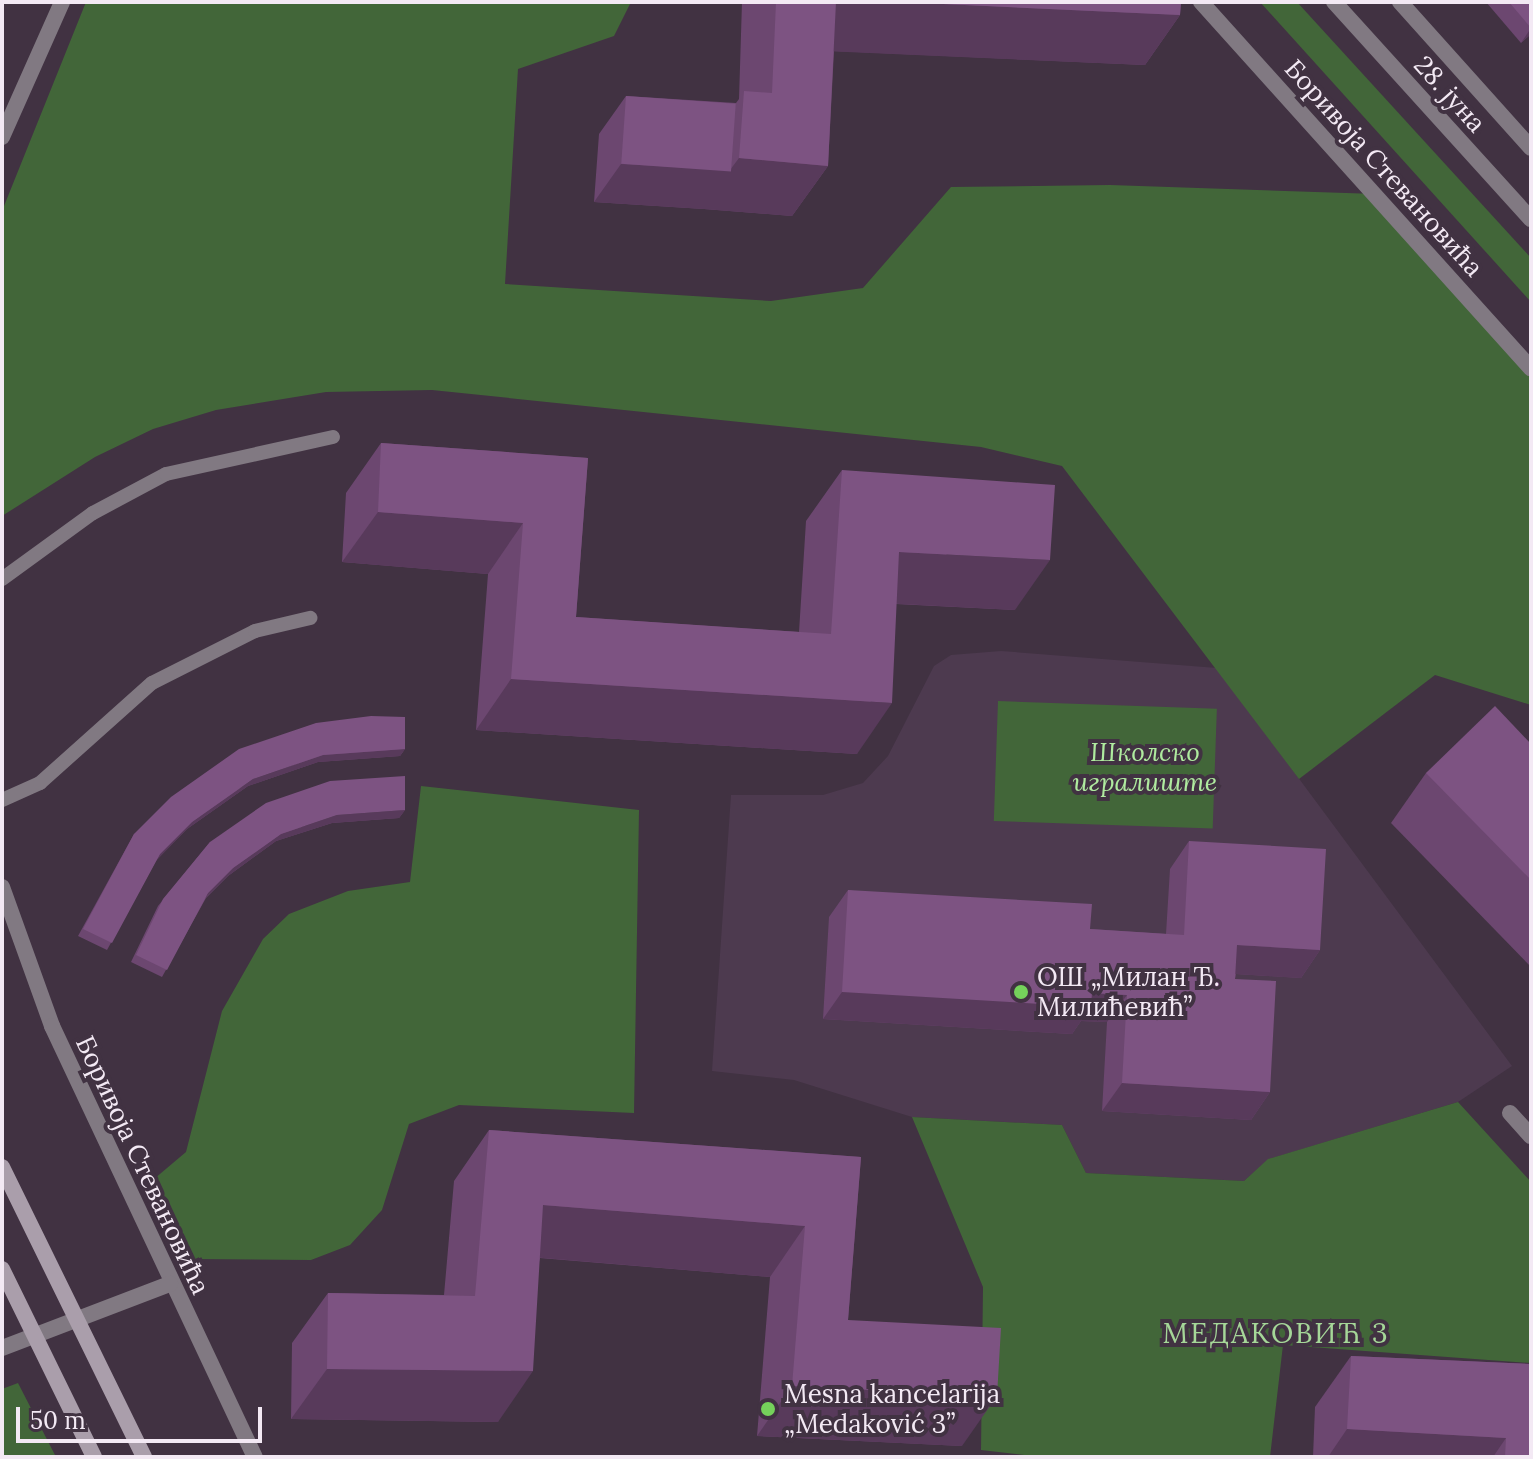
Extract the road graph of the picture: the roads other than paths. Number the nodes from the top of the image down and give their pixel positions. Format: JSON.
{"nodes":[{"id":1,"x":62,"y":2,"type":"edge"},
{"id":2,"x":1201,"y":2,"type":"edge"},
{"id":3,"x":1334,"y":2,"type":"edge"},
{"id":4,"x":1400,"y":2,"type":"edge"},
{"id":5,"x":2,"y":137,"type":"edge"},
{"id":6,"x":1531,"y":148,"type":"edge"},
{"id":7,"x":1531,"y":219,"type":"edge"},
{"id":8,"x":1531,"y":368,"type":"edge"},
{"id":9,"x":333,"y":437,"type":"dead end"},
{"id":10,"x":2,"y":579,"type":"edge"},
{"id":11,"x":310,"y":618,"type":"dead end"},
{"id":12,"x":2,"y":800,"type":"edge"},
{"id":13,"x":2,"y":887,"type":"edge"},
{"id":14,"x":1510,"y":1113,"type":"dead end"},
{"id":15,"x":1531,"y":1136,"type":"edge"},
{"id":16,"x":2,"y":1167,"type":"edge"},
{"id":17,"x":2,"y":1269,"type":"edge"},
{"id":18,"x":170,"y":1284,"type":"junction"},
{"id":19,"x":76,"y":1321,"type":"junction"},
{"id":20,"x":35,"y":1336,"type":"junction"},
{"id":21,"x":2,"y":1348,"type":"edge"},
{"id":22,"x":94,"y":1457,"type":"edge"},
{"id":23,"x":144,"y":1457,"type":"edge"},
{"id":24,"x":255,"y":1457,"type":"edge"}],
"edges":[{"from":1,"to":5,"type":"street"},
{"from":2,"to":8,"type":"street","name":"Боривоја Стевановића"},
{"from":3,"to":7,"type":"street","name":"28. јуна"},
{"from":4,"to":6,"type":"street","name":"28. јуна"},
{"from":9,"to":10,"type":"lane"},
{"from":11,"to":12,"type":"lane"},
{"from":13,"to":18,"type":"street","name":"Боривоја Стевановића"},
{"from":14,"to":15,"type":"street"},
{"from":16,"to":19,"type":"main road"},
{"from":17,"to":20,"type":"main road"},
{"from":18,"to":19,"type":"street"},
{"from":18,"to":24,"type":"street","name":"Боривоја Стевановића"},
{"from":19,"to":20,"type":"street"},
{"from":19,"to":23,"type":"main road"},
{"from":20,"to":21,"type":"street"},
{"from":20,"to":22,"type":"main road"}]}
